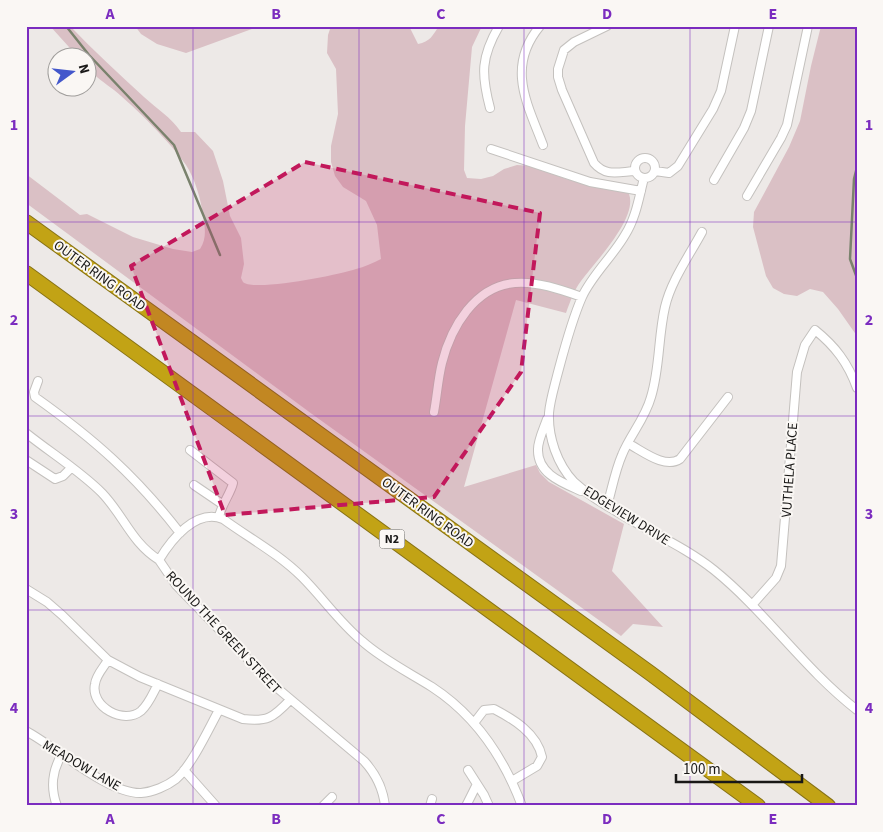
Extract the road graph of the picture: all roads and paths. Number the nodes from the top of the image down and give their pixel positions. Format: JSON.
{"nodes":[{"id":1,"x":499,"y":26,"type":"edge"},
{"id":2,"x":540,"y":26,"type":"edge"},
{"id":3,"x":607,"y":26,"type":"edge"},
{"id":4,"x":735,"y":26,"type":"edge"},
{"id":5,"x":769,"y":26,"type":"edge"},
{"id":6,"x":808,"y":26,"type":"edge"},
{"id":7,"x":490,"y":108,"type":"dead end"},
{"id":8,"x":543,"y":145,"type":"dead end"},
{"id":9,"x":491,"y":149,"type":"dead end"},
{"id":10,"x":655,"y":170,"type":"junction"},
{"id":11,"x":635,"y":171,"type":"junction"},
{"id":12,"x":644,"y":178,"type":"junction"},
{"id":13,"x":714,"y":180,"type":"dead end"},
{"id":14,"x":641,"y":191,"type":"junction"},
{"id":15,"x":746,"y":196,"type":"dead end"},
{"id":16,"x":26,"y":222,"type":"edge"},
{"id":17,"x":702,"y":232,"type":"dead end"},
{"id":18,"x":26,"y":273,"type":"edge"},
{"id":19,"x":582,"y":297,"type":"junction"},
{"id":20,"x":38,"y":381,"type":"dead end"},
{"id":21,"x":857,"y":388,"type":"edge"},
{"id":22,"x":728,"y":397,"type":"dead end"},
{"id":23,"x":434,"y":412,"type":"dead end"},
{"id":24,"x":549,"y":412,"type":"junction"},
{"id":25,"x":26,"y":433,"type":"edge"},
{"id":26,"x":628,"y":444,"type":"junction"},
{"id":27,"x":190,"y":450,"type":"dead end"},
{"id":28,"x":26,"y":460,"type":"edge"},
{"id":29,"x":71,"y":468,"type":"junction"},
{"id":30,"x":194,"y":485,"type":"dead end"},
{"id":31,"x":589,"y":494,"type":"junction"},
{"id":32,"x":222,"y":504,"type":"junction"},
{"id":33,"x":607,"y":506,"type":"junction"},
{"id":34,"x":219,"y":517,"type":"junction"},
{"id":35,"x":180,"y":533,"type":"junction"},
{"id":36,"x":160,"y":560,"type":"junction"},
{"id":37,"x":26,"y":589,"type":"edge"},
{"id":38,"x":752,"y":605,"type":"junction"},
{"id":39,"x":108,"y":660,"type":"junction"},
{"id":40,"x":158,"y":684,"type":"junction"},
{"id":41,"x":290,"y":700,"type":"junction"},
{"id":42,"x":219,"y":710,"type":"junction"},
{"id":43,"x":857,"y":710,"type":"edge"},
{"id":44,"x":474,"y":723,"type":"junction"},
{"id":45,"x":26,"y":731,"type":"edge"},
{"id":46,"x":62,"y":754,"type":"junction"},
{"id":47,"x":184,"y":770,"type":"junction"},
{"id":48,"x":468,"y":770,"type":"dead end"},
{"id":49,"x":512,"y":781,"type":"junction"},
{"id":50,"x":477,"y":784,"type":"junction"},
{"id":51,"x":332,"y":797,"type":"dead end"},
{"id":52,"x":57,"y":806,"type":"edge"},
{"id":53,"x":216,"y":806,"type":"edge"},
{"id":54,"x":323,"y":806,"type":"edge"},
{"id":55,"x":385,"y":806,"type":"edge"},
{"id":56,"x":466,"y":806,"type":"edge"},
{"id":57,"x":489,"y":806,"type":"edge"},
{"id":58,"x":522,"y":806,"type":"edge"},
{"id":59,"x":758,"y":806,"type":"edge"},
{"id":60,"x":828,"y":806,"type":"edge"}],
"edges":[{"from":1,"to":7,"type":"street"},
{"from":2,"to":8,"type":"street"},
{"from":3,"to":11,"type":"street"},
{"from":4,"to":10,"type":"street"},
{"from":5,"to":13,"type":"street"},
{"from":6,"to":15,"type":"street"},
{"from":9,"to":14,"type":"street"},
{"from":10,"to":11,"type":"street"},
{"from":10,"to":12,"type":"street"},
{"from":11,"to":12,"type":"street"},
{"from":12,"to":14,"type":"street","name":"EDGEVIEW DRIVE"},
{"from":14,"to":19,"type":"street","name":"EDGEVIEW DRIVE"},
{"from":16,"to":60,"type":"highway","name":"OUTER RING ROAD"},
{"from":17,"to":26,"type":"street"},
{"from":18,"to":59,"type":"highway","number":"N2"},
{"from":19,"to":23,"type":"street"},
{"from":19,"to":24,"type":"street","name":"EDGEVIEW DRIVE"},
{"from":20,"to":35,"type":"street"},
{"from":21,"to":38,"type":"street","name":"VUTHELA PLACE"},
{"from":22,"to":26,"type":"street"},
{"from":24,"to":31,"type":"street","name":"EDGEVIEW DRIVE"},
{"from":24,"to":31,"type":"street"},
{"from":25,"to":29,"type":"street"},
{"from":26,"to":33,"type":"street"},
{"from":27,"to":32,"type":"street"},
{"from":28,"to":29,"type":"street"},
{"from":29,"to":36,"type":"street"},
{"from":30,"to":32,"type":"street"},
{"from":31,"to":33,"type":"street","name":"EDGEVIEW DRIVE"},
{"from":32,"to":34,"type":"street"},
{"from":33,"to":38,"type":"street","name":"EDGEVIEW DRIVE"},
{"from":34,"to":35,"type":"street","name":"ROUND THE GREEN STREET"},
{"from":34,"to":44,"type":"street"},
{"from":35,"to":36,"type":"street","name":"ROUND THE GREEN STREET"},
{"from":36,"to":41,"type":"street","name":"ROUND THE GREEN STREET"},
{"from":37,"to":39,"type":"street"},
{"from":38,"to":43,"type":"street","name":"EDGEVIEW DRIVE"},
{"from":39,"to":40,"type":"street"},
{"from":39,"to":40,"type":"street"},
{"from":40,"to":42,"type":"street"},
{"from":41,"to":42,"type":"street"},
{"from":41,"to":55,"type":"street","name":"ROUND THE GREEN STREET"},
{"from":42,"to":47,"type":"street","name":"MEADOW LANE"},
{"from":44,"to":49,"type":"street"},
{"from":44,"to":49,"type":"street"},
{"from":45,"to":46,"type":"street","name":"MEADOW LANE"},
{"from":46,"to":47,"type":"street","name":"MEADOW LANE"},
{"from":46,"to":52,"type":"street"},
{"from":47,"to":53,"type":"street"},
{"from":48,"to":50,"type":"street"},
{"from":49,"to":58,"type":"street"},
{"from":50,"to":56,"type":"street"},
{"from":50,"to":57,"type":"street"},
{"from":51,"to":54,"type":"street"}]}
